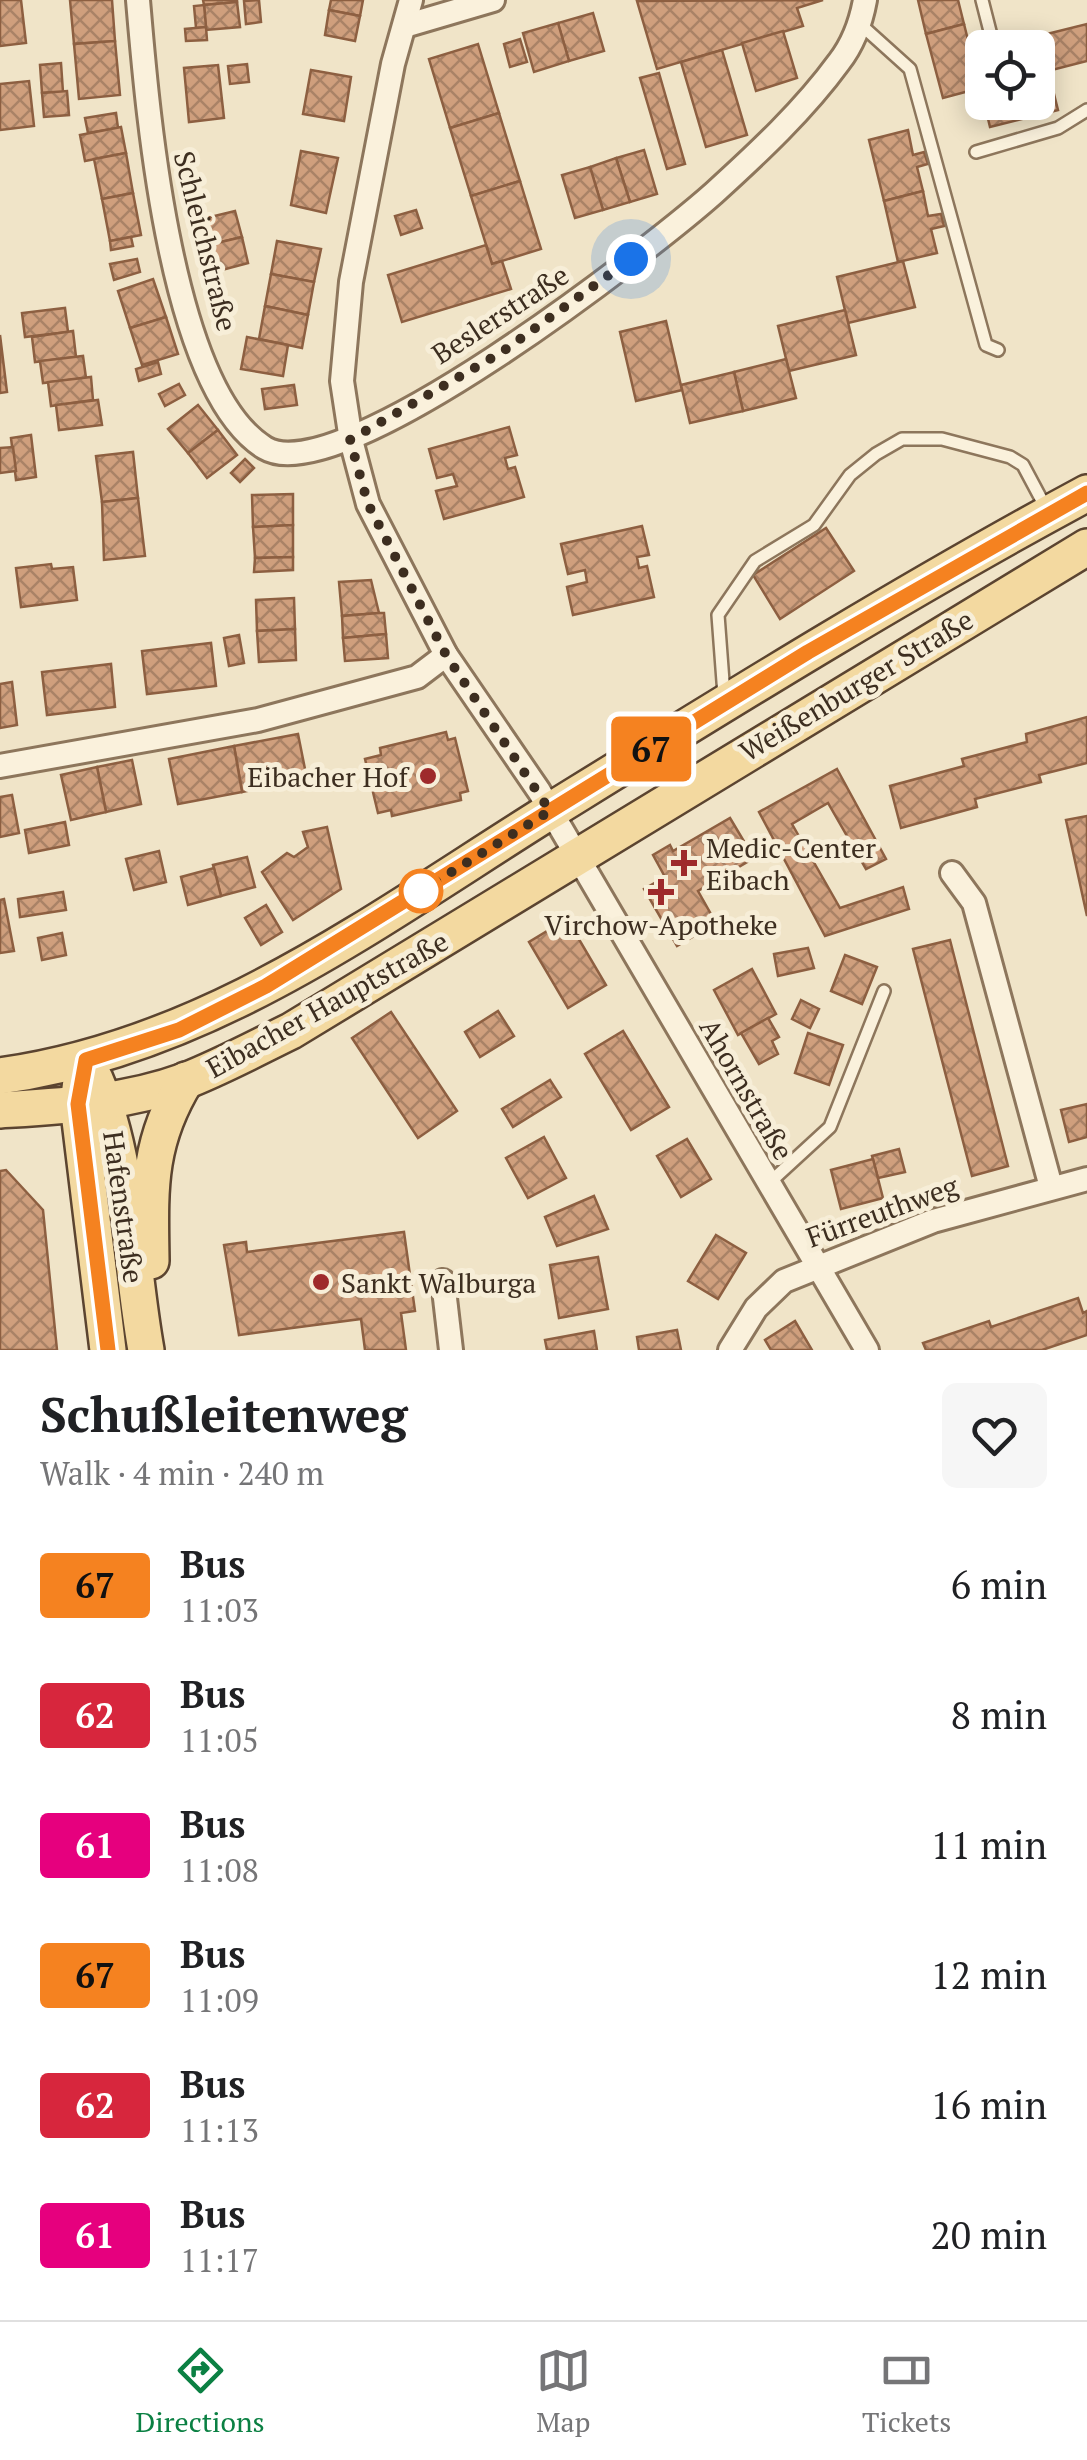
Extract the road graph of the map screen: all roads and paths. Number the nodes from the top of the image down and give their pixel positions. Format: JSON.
{"nodes":[{"id":1,"x":138,"y":0,"type":"edge"},
{"id":2,"x":412,"y":0,"type":"edge"},
{"id":3,"x":493,"y":0,"type":"edge"},
{"id":4,"x":982,"y":0,"type":"edge"},
{"id":5,"x":862,"y":12,"type":"edge"},
{"id":6,"x":408,"y":24,"type":"junction"},
{"id":7,"x":990,"y":30,"type":"edge"},
{"id":8,"x":1087,"y":110,"type":"edge"},
{"id":9,"x":976,"y":152,"type":"dead end"},
{"id":10,"x":998,"y":350,"type":"dead end"},
{"id":11,"x":350,"y":440,"type":"junction"},
{"id":12,"x":1087,"y":493,"type":"edge"},
{"id":13,"x":1048,"y":514,"type":"junction"},
{"id":14,"x":1087,"y":547,"type":"edge"},
{"id":15,"x":1019,"y":587,"type":"junction"},
{"id":16,"x":446,"y":655,"type":"junction"},
{"id":17,"x":725,"y":704,"type":"junction"},
{"id":18,"x":0,"y":766,"type":"edge"},
{"id":19,"x":550,"y":811,"type":"junction"},
{"id":20,"x":577,"y":858,"type":"junction"},
{"id":21,"x":952,"y":873,"type":"dead end"},
{"id":22,"x":884,"y":991,"type":"dead end"},
{"id":23,"x":86,"y":1060,"type":"junction"},
{"id":24,"x":0,"y":1076,"type":"edge"},
{"id":25,"x":186,"y":1080,"type":"junction"},
{"id":26,"x":91,"y":1102,"type":"junction"},
{"id":27,"x":0,"y":1110,"type":"edge"},
{"id":28,"x":1087,"y":1179,"type":"edge"},
{"id":29,"x":768,"y":1184,"type":"junction"},
{"id":30,"x":1051,"y":1188,"type":"junction"},
{"id":31,"x":110,"y":1216,"type":"junction"},
{"id":32,"x":815,"y":1266,"type":"junction"},
{"id":33,"x":442,"y":1282,"type":"dead end"},
{"id":34,"x":108,"y":1350,"type":"edge"},
{"id":35,"x":146,"y":1350,"type":"edge"},
{"id":36,"x":154,"y":1350,"type":"edge"},
{"id":37,"x":451,"y":1350,"type":"edge"},
{"id":38,"x":730,"y":1350,"type":"edge"},
{"id":39,"x":867,"y":1350,"type":"edge"}],
"edges":[{"from":1,"to":11,"type":"street","name":"Schleichstraße"},
{"from":2,"to":6,"type":"street","name":"Ahornstraße"},
{"from":3,"to":6,"type":"street"},
{"from":4,"to":7,"type":"lane"},
{"from":5,"to":10,"type":"lane"},
{"from":5,"to":11,"type":"street","name":"Beslerstraße"},
{"from":6,"to":11,"type":"street","name":"Ahornstraße"},
{"from":8,"to":9,"type":"lane"},
{"from":11,"to":16,"type":"street","name":"Ahornstraße"},
{"from":12,"to":13,"type":"main road","name":"Weißenburger Straße"},
{"from":13,"to":15,"type":"main road"},
{"from":13,"to":17,"type":"main road","name":"Weißenburger Straße"},
{"from":13,"to":17,"type":"lane"},
{"from":14,"to":15,"type":"main road","name":"Weißenburger Straße"},
{"from":15,"to":20,"type":"main road","name":"Weißenburger Straße"},
{"from":16,"to":18,"type":"street"},
{"from":16,"to":19,"type":"street","name":"Ahornstraße"},
{"from":17,"to":19,"type":"main road","name":"Weißenburger Straße"},
{"from":19,"to":20,"type":"street","name":"Ahornstraße"},
{"from":19,"to":23,"type":"main road","name":"Eibacher Hauptstraße"},
{"from":20,"to":25,"type":"main road","name":"Eibacher Hauptstraße"},
{"from":20,"to":29,"type":"street","name":"Ahornstraße"},
{"from":21,"to":30,"type":"street"},
{"from":22,"to":29,"type":"lane"},
{"from":23,"to":24,"type":"main road","name":"Eibacher Hauptstraße"},
{"from":23,"to":26,"type":"main road","name":"Hafenstraße"},
{"from":25,"to":26,"type":"main road","name":"Eibacher Hauptstraße"},
{"from":25,"to":36,"type":"main road","name":"Hafenstraße"},
{"from":26,"to":27,"type":"main road","name":"Eibacher Hauptstraße"},
{"from":26,"to":31,"type":"main road","name":"Hafenstraße"},
{"from":28,"to":30,"type":"street","name":"Fürreuthweg"},
{"from":29,"to":32,"type":"street","name":"Ahornstraße"},
{"from":30,"to":32,"type":"street","name":"Fürreuthweg"},
{"from":31,"to":34,"type":"main road","name":"Hafenstraße"},
{"from":31,"to":35,"type":"main road","name":"Hafenstraße"},
{"from":32,"to":38,"type":"street","name":"Fürreuthweg"},
{"from":32,"to":39,"type":"street","name":"Ahornstraße"},
{"from":33,"to":37,"type":"street"}]}
